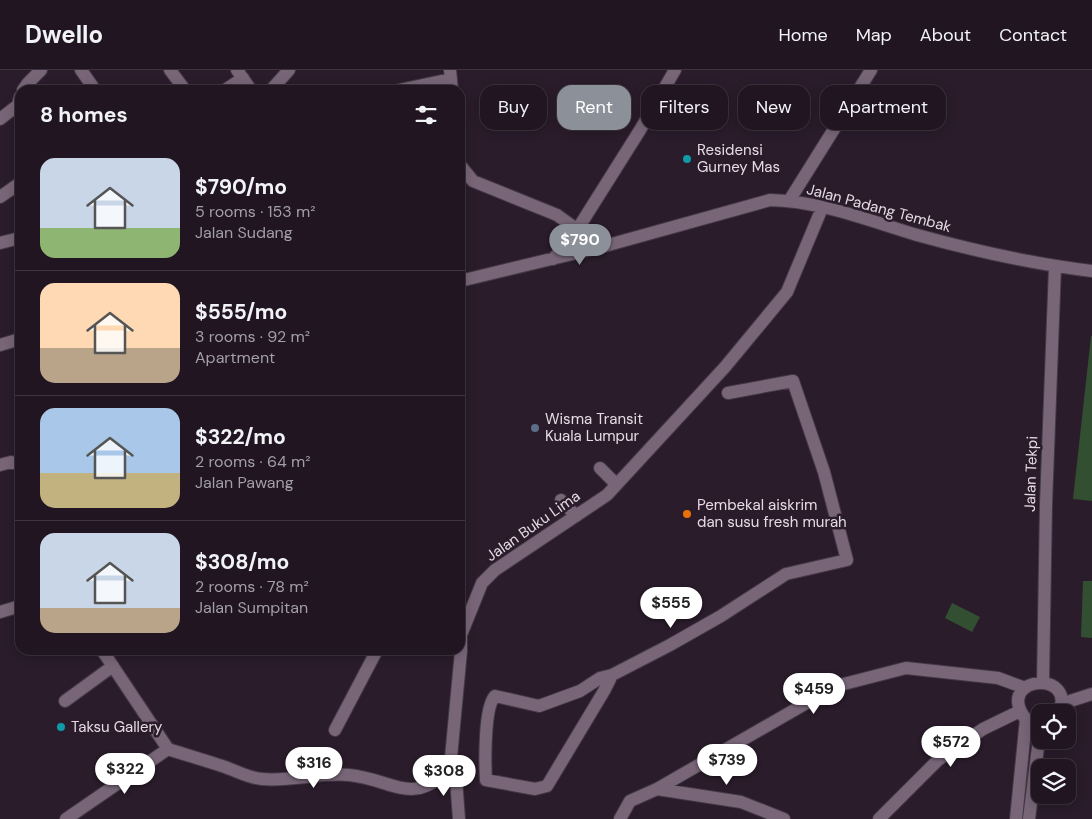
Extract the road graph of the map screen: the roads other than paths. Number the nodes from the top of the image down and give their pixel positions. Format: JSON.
{"nodes":[{"id":1,"x":41,"y":70,"type":"edge"},
{"id":2,"x":81,"y":70,"type":"edge"},
{"id":3,"x":170,"y":70,"type":"edge"},
{"id":4,"x":289,"y":70,"type":"edge"},
{"id":5,"x":675,"y":70,"type":"edge"},
{"id":6,"x":871,"y":70,"type":"edge"},
{"id":7,"x":240,"y":74,"type":"edge"},
{"id":8,"x":451,"y":80,"type":"edge"},
{"id":9,"x":27,"y":85,"type":"edge"},
{"id":10,"x":92,"y":85,"type":"edge"},
{"id":11,"x":181,"y":85,"type":"edge"},
{"id":12,"x":230,"y":85,"type":"edge"},
{"id":13,"x":248,"y":85,"type":"edge"},
{"id":14,"x":276,"y":85,"type":"edge"},
{"id":15,"x":425,"y":85,"type":"edge"},
{"id":16,"x":15,"y":106,"type":"edge"},
{"id":17,"x":0,"y":119,"type":"edge"},
{"id":18,"x":465,"y":174,"type":"edge"},
{"id":19,"x":15,"y":186,"type":"edge"},
{"id":20,"x":0,"y":197,"type":"edge"},
{"id":21,"x":789,"y":201,"type":"junction"},
{"id":22,"x":822,"y":208,"type":"junction"},
{"id":23,"x":576,"y":229,"type":"junction"},
{"id":24,"x":15,"y":239,"type":"edge"},
{"id":25,"x":0,"y":243,"type":"edge"},
{"id":26,"x":601,"y":247,"type":"junction"},
{"id":27,"x":553,"y":259,"type":"junction"},
{"id":28,"x":1055,"y":266,"type":"junction"},
{"id":29,"x":1092,"y":271,"type":"edge"},
{"id":30,"x":465,"y":280,"type":"edge"},
{"id":31,"x":15,"y":340,"type":"edge"},
{"id":32,"x":0,"y":345,"type":"edge"},
{"id":33,"x":728,"y":393,"type":"dead end"},
{"id":34,"x":15,"y":463,"type":"edge"},
{"id":35,"x":0,"y":465,"type":"edge"},
{"id":36,"x":600,"y":468,"type":"dead end"},
{"id":37,"x":616,"y":484,"type":"junction"},
{"id":38,"x":560,"y":500,"type":"dead end"},
{"id":39,"x":576,"y":516,"type":"junction"},
{"id":40,"x":15,"y":608,"type":"edge"},
{"id":41,"x":0,"y":612,"type":"edge"},
{"id":42,"x":465,"y":625,"type":"edge"},
{"id":43,"x":105,"y":655,"type":"edge"},
{"id":44,"x":374,"y":655,"type":"edge"},
{"id":45,"x":461,"y":655,"type":"edge"},
{"id":46,"x":113,"y":666,"type":"junction"},
{"id":47,"x":612,"y":675,"type":"junction"},
{"id":48,"x":1043,"y":682,"type":"junction"},
{"id":49,"x":1025,"y":688,"type":"junction"},
{"id":50,"x":1092,"y":694,"type":"edge"},
{"id":51,"x":65,"y":701,"type":"dead end"},
{"id":52,"x":1060,"y":704,"type":"edge"},
{"id":53,"x":1069,"y":704,"type":"edge"},
{"id":54,"x":1023,"y":715,"type":"junction"},
{"id":55,"x":1031,"y":719,"type":"edge"},
{"id":56,"x":335,"y":730,"type":"dead end"},
{"id":57,"x":168,"y":749,"type":"junction"},
{"id":58,"x":1038,"y":749,"type":"edge"},
{"id":59,"x":450,"y":768,"type":"junction"},
{"id":60,"x":657,"y":788,"type":"junction"},
{"id":61,"x":66,"y":819,"type":"edge"},
{"id":62,"x":459,"y":819,"type":"edge"},
{"id":63,"x":620,"y":819,"type":"edge"},
{"id":64,"x":784,"y":819,"type":"edge"},
{"id":65,"x":879,"y":819,"type":"edge"},
{"id":66,"x":1016,"y":819,"type":"edge"},
{"id":67,"x":1029,"y":819,"type":"edge"}],
"edges":[{"from":1,"to":9,"type":"street"},
{"from":2,"to":10,"type":"street"},
{"from":3,"to":11,"type":"street"},
{"from":4,"to":14,"type":"street"},
{"from":5,"to":23,"type":"street"},
{"from":6,"to":21,"type":"street"},
{"from":7,"to":12,"type":"street"},
{"from":7,"to":13,"type":"street"},
{"from":8,"to":15,"type":"street"},
{"from":16,"to":17,"type":"street"},
{"from":18,"to":23,"type":"street"},
{"from":19,"to":20,"type":"street"},
{"from":21,"to":22,"type":"street","name":"Jalan Padang Tembak"},
{"from":21,"to":26,"type":"street","name":"Jalan Padang Tembak"},
{"from":22,"to":28,"type":"street","name":"Jalan Padang Tembak"},
{"from":22,"to":37,"type":"street","name":"Jalan Buku Lima"},
{"from":23,"to":26,"type":"street"},
{"from":23,"to":27,"type":"street"},
{"from":24,"to":25,"type":"street"},
{"from":26,"to":27,"type":"street","name":"Jalan Padang Tembak"},
{"from":27,"to":30,"type":"street","name":"Jalan Padang Tembak"},
{"from":28,"to":29,"type":"street","name":"Jalan Padang Tembak"},
{"from":28,"to":48,"type":"street","name":"Jalan Tekpi"},
{"from":31,"to":32,"type":"street"},
{"from":33,"to":47,"type":"street"},
{"from":34,"to":35,"type":"street"},
{"from":36,"to":37,"type":"street"},
{"from":37,"to":39,"type":"street","name":"Jalan Buku Lima"},
{"from":38,"to":39,"type":"street"},
{"from":39,"to":42,"type":"street","name":"Jalan Buku Lima"},
{"from":40,"to":41,"type":"street"},
{"from":43,"to":46,"type":"street"},
{"from":44,"to":56,"type":"street"},
{"from":45,"to":59,"type":"street","name":"Jalan Buku Lima"},
{"from":46,"to":51,"type":"street"},
{"from":46,"to":57,"type":"street"},
{"from":47,"to":47,"type":"street"},
{"from":48,"to":49,"type":"street"},
{"from":48,"to":52,"type":"street"},
{"from":49,"to":54,"type":"street"},
{"from":49,"to":60,"type":"street"},
{"from":50,"to":53,"type":"street"},
{"from":54,"to":55,"type":"street"},
{"from":54,"to":65,"type":"street"},
{"from":54,"to":66,"type":"street"},
{"from":57,"to":59,"type":"street"},
{"from":57,"to":61,"type":"street"},
{"from":58,"to":67,"type":"street"},
{"from":59,"to":62,"type":"street"},
{"from":60,"to":63,"type":"street"},
{"from":60,"to":64,"type":"street"}]}
